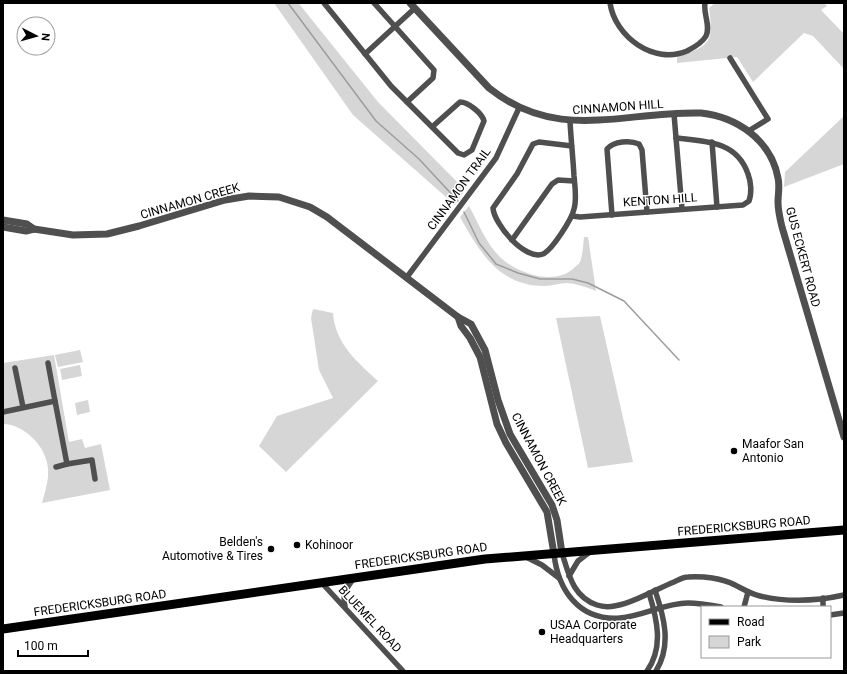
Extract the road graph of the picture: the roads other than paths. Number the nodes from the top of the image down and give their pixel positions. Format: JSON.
{"nodes":[{"id":1,"x":324,"y":3,"type":"edge"},
{"id":2,"x":374,"y":3,"type":"edge"},
{"id":3,"x":610,"y":3,"type":"edge"},
{"id":4,"x":705,"y":3,"type":"edge"},
{"id":5,"x":412,"y":6,"type":"edge"},
{"id":6,"x":395,"y":26,"type":"junction"},
{"id":7,"x":365,"y":54,"type":"junction"},
{"id":8,"x":730,"y":58,"type":"dead end"},
{"id":9,"x":407,"y":102,"type":"junction"},
{"id":10,"x":519,"y":108,"type":"junction"},
{"id":11,"x":674,"y":114,"type":"junction"},
{"id":12,"x":570,"y":121,"type":"junction"},
{"id":13,"x":432,"y":127,"type":"junction"},
{"id":14,"x":750,"y":130,"type":"junction"},
{"id":15,"x":676,"y":138,"type":"junction"},
{"id":16,"x":712,"y":142,"type":"junction"},
{"id":17,"x":572,"y":146,"type":"junction"},
{"id":18,"x":574,"y":181,"type":"junction"},
{"id":19,"x":717,"y":207,"type":"junction"},
{"id":20,"x":682,"y":209,"type":"junction"},
{"id":21,"x":647,"y":212,"type":"junction"},
{"id":22,"x":612,"y":215,"type":"junction"},
{"id":23,"x":572,"y":216,"type":"junction"},
{"id":24,"x":3,"y":220,"type":"edge"},
{"id":25,"x":3,"y":227,"type":"edge"},
{"id":26,"x":34,"y":229,"type":"junction"},
{"id":27,"x":512,"y":240,"type":"junction"},
{"id":28,"x":407,"y":277,"type":"junction"},
{"id":29,"x":458,"y":317,"type":"junction"},
{"id":30,"x":477,"y":334,"type":"junction"},
{"id":31,"x":470,"y":338,"type":"junction"},
{"id":32,"x":48,"y":363,"type":"dead end"},
{"id":33,"x":15,"y":368,"type":"dead end"},
{"id":34,"x":55,"y":401,"type":"junction"},
{"id":35,"x":23,"y":407,"type":"junction"},
{"id":36,"x":3,"y":412,"type":"edge"},
{"id":37,"x":844,"y":437,"type":"edge"},
{"id":38,"x":67,"y":464,"type":"junction"},
{"id":39,"x":56,"y":467,"type":"dead end"},
{"id":40,"x":95,"y":478,"type":"dead end"},
{"id":41,"x":543,"y":488,"type":"junction"},
{"id":42,"x":536,"y":492,"type":"junction"},
{"id":43,"x":844,"y":530,"type":"edge"},
{"id":44,"x":592,"y":551,"type":"junction"},
{"id":45,"x":558,"y":553,"type":"junction"},
{"id":46,"x":524,"y":556,"type":"junction"},
{"id":47,"x":355,"y":576,"type":"junction"},
{"id":48,"x":569,"y":576,"type":"junction"},
{"id":49,"x":560,"y":579,"type":"junction"},
{"id":50,"x":321,"y":582,"type":"junction"},
{"id":51,"x":655,"y":590,"type":"junction"},
{"id":52,"x":748,"y":592,"type":"junction"},
{"id":53,"x":649,"y":593,"type":"junction"},
{"id":54,"x":844,"y":595,"type":"edge"},
{"id":55,"x":823,"y":598,"type":"junction"},
{"id":56,"x":713,"y":606,"type":"edge"},
{"id":57,"x":744,"y":606,"type":"edge"},
{"id":58,"x":823,"y":606,"type":"edge"},
{"id":59,"x":346,"y":608,"type":"junction"},
{"id":60,"x":661,"y":608,"type":"junction"},
{"id":61,"x":654,"y":610,"type":"junction"},
{"id":62,"x":844,"y":613,"type":"edge"},
{"id":63,"x":831,"y":615,"type":"edge"},
{"id":64,"x":3,"y":629,"type":"edge"},
{"id":65,"x":403,"y":671,"type":"edge"},
{"id":66,"x":647,"y":671,"type":"edge"},
{"id":67,"x":656,"y":671,"type":"edge"}],
"edges":[{"from":1,"to":7,"type":"street"},
{"from":2,"to":6,"type":"street"},
{"from":3,"to":4,"type":"street"},
{"from":5,"to":6,"type":"street"},
{"from":5,"to":10,"type":"street","name":"CINNAMON HILL"},
{"from":6,"to":7,"type":"street"},
{"from":6,"to":9,"type":"street"},
{"from":7,"to":9,"type":"street"},
{"from":8,"to":14,"type":"street"},
{"from":9,"to":13,"type":"street"},
{"from":10,"to":12,"type":"street","name":"CINNAMON HILL"},
{"from":10,"to":28,"type":"street","name":"CINNAMON TRAIL"},
{"from":11,"to":12,"type":"street","name":"CINNAMON HILL"},
{"from":11,"to":14,"type":"street","name":"CINNAMON HILL"},
{"from":11,"to":15,"type":"street"},
{"from":12,"to":17,"type":"street"},
{"from":13,"to":13,"type":"street"},
{"from":14,"to":37,"type":"street","name":"GUS ECKERT ROAD"},
{"from":15,"to":16,"type":"street"},
{"from":15,"to":20,"type":"street"},
{"from":16,"to":19,"type":"street"},
{"from":16,"to":19,"type":"street","name":"KENTON HILL"},
{"from":17,"to":18,"type":"street"},
{"from":17,"to":27,"type":"street"},
{"from":18,"to":23,"type":"street"},
{"from":18,"to":27,"type":"street"},
{"from":19,"to":20,"type":"street","name":"KENTON HILL"},
{"from":20,"to":21,"type":"street","name":"KENTON HILL"},
{"from":21,"to":22,"type":"street","name":"KENTON HILL"},
{"from":21,"to":22,"type":"street"},
{"from":22,"to":23,"type":"street","name":"KENTON HILL"},
{"from":23,"to":27,"type":"street"},
{"from":24,"to":26,"type":"street","name":"CINNAMON CREEK"},
{"from":25,"to":26,"type":"street","name":"CINNAMON CREEK"},
{"from":26,"to":28,"type":"street","name":"CINNAMON CREEK"},
{"from":28,"to":29,"type":"street","name":"CINNAMON CREEK"},
{"from":29,"to":30,"type":"street","name":"CINNAMON CREEK"},
{"from":29,"to":31,"type":"street","name":"CINNAMON CREEK"},
{"from":30,"to":31,"type":"street"},
{"from":30,"to":41,"type":"street","name":"CINNAMON CREEK"},
{"from":31,"to":42,"type":"street","name":"CINNAMON CREEK"},
{"from":32,"to":34,"type":"street"},
{"from":33,"to":35,"type":"street"},
{"from":34,"to":35,"type":"street"},
{"from":34,"to":38,"type":"street"},
{"from":35,"to":36,"type":"street"},
{"from":38,"to":39,"type":"street"},
{"from":38,"to":40,"type":"street"},
{"from":41,"to":42,"type":"street"},
{"from":41,"to":45,"type":"street","name":"CINNAMON CREEK"},
{"from":42,"to":45,"type":"street","name":"CINNAMON CREEK"},
{"from":43,"to":44,"type":"main road","name":"FREDERICKSBURG ROAD"},
{"from":44,"to":45,"type":"main road","name":"FREDERICKSBURG ROAD"},
{"from":44,"to":48,"type":"street"},
{"from":45,"to":46,"type":"main road","name":"FREDERICKSBURG ROAD"},
{"from":45,"to":48,"type":"street"},
{"from":45,"to":49,"type":"street"},
{"from":46,"to":47,"type":"main road","name":"FREDERICKSBURG ROAD"},
{"from":46,"to":49,"type":"street"},
{"from":47,"to":50,"type":"main road","name":"FREDERICKSBURG ROAD"},
{"from":47,"to":59,"type":"street"},
{"from":48,"to":53,"type":"street"},
{"from":49,"to":61,"type":"street"},
{"from":50,"to":59,"type":"street","name":"BLUEMEL ROAD"},
{"from":50,"to":64,"type":"main road","name":"FREDERICKSBURG ROAD"},
{"from":51,"to":52,"type":"street"},
{"from":51,"to":53,"type":"street"},
{"from":51,"to":60,"type":"street"},
{"from":52,"to":55,"type":"street"},
{"from":52,"to":57,"type":"street"},
{"from":53,"to":61,"type":"street"},
{"from":54,"to":55,"type":"street"},
{"from":55,"to":58,"type":"street"},
{"from":56,"to":60,"type":"street"},
{"from":59,"to":65,"type":"street","name":"BLUEMEL ROAD"},
{"from":60,"to":61,"type":"street"},
{"from":60,"to":67,"type":"street"},
{"from":61,"to":66,"type":"street"},
{"from":62,"to":63,"type":"street"}]}
